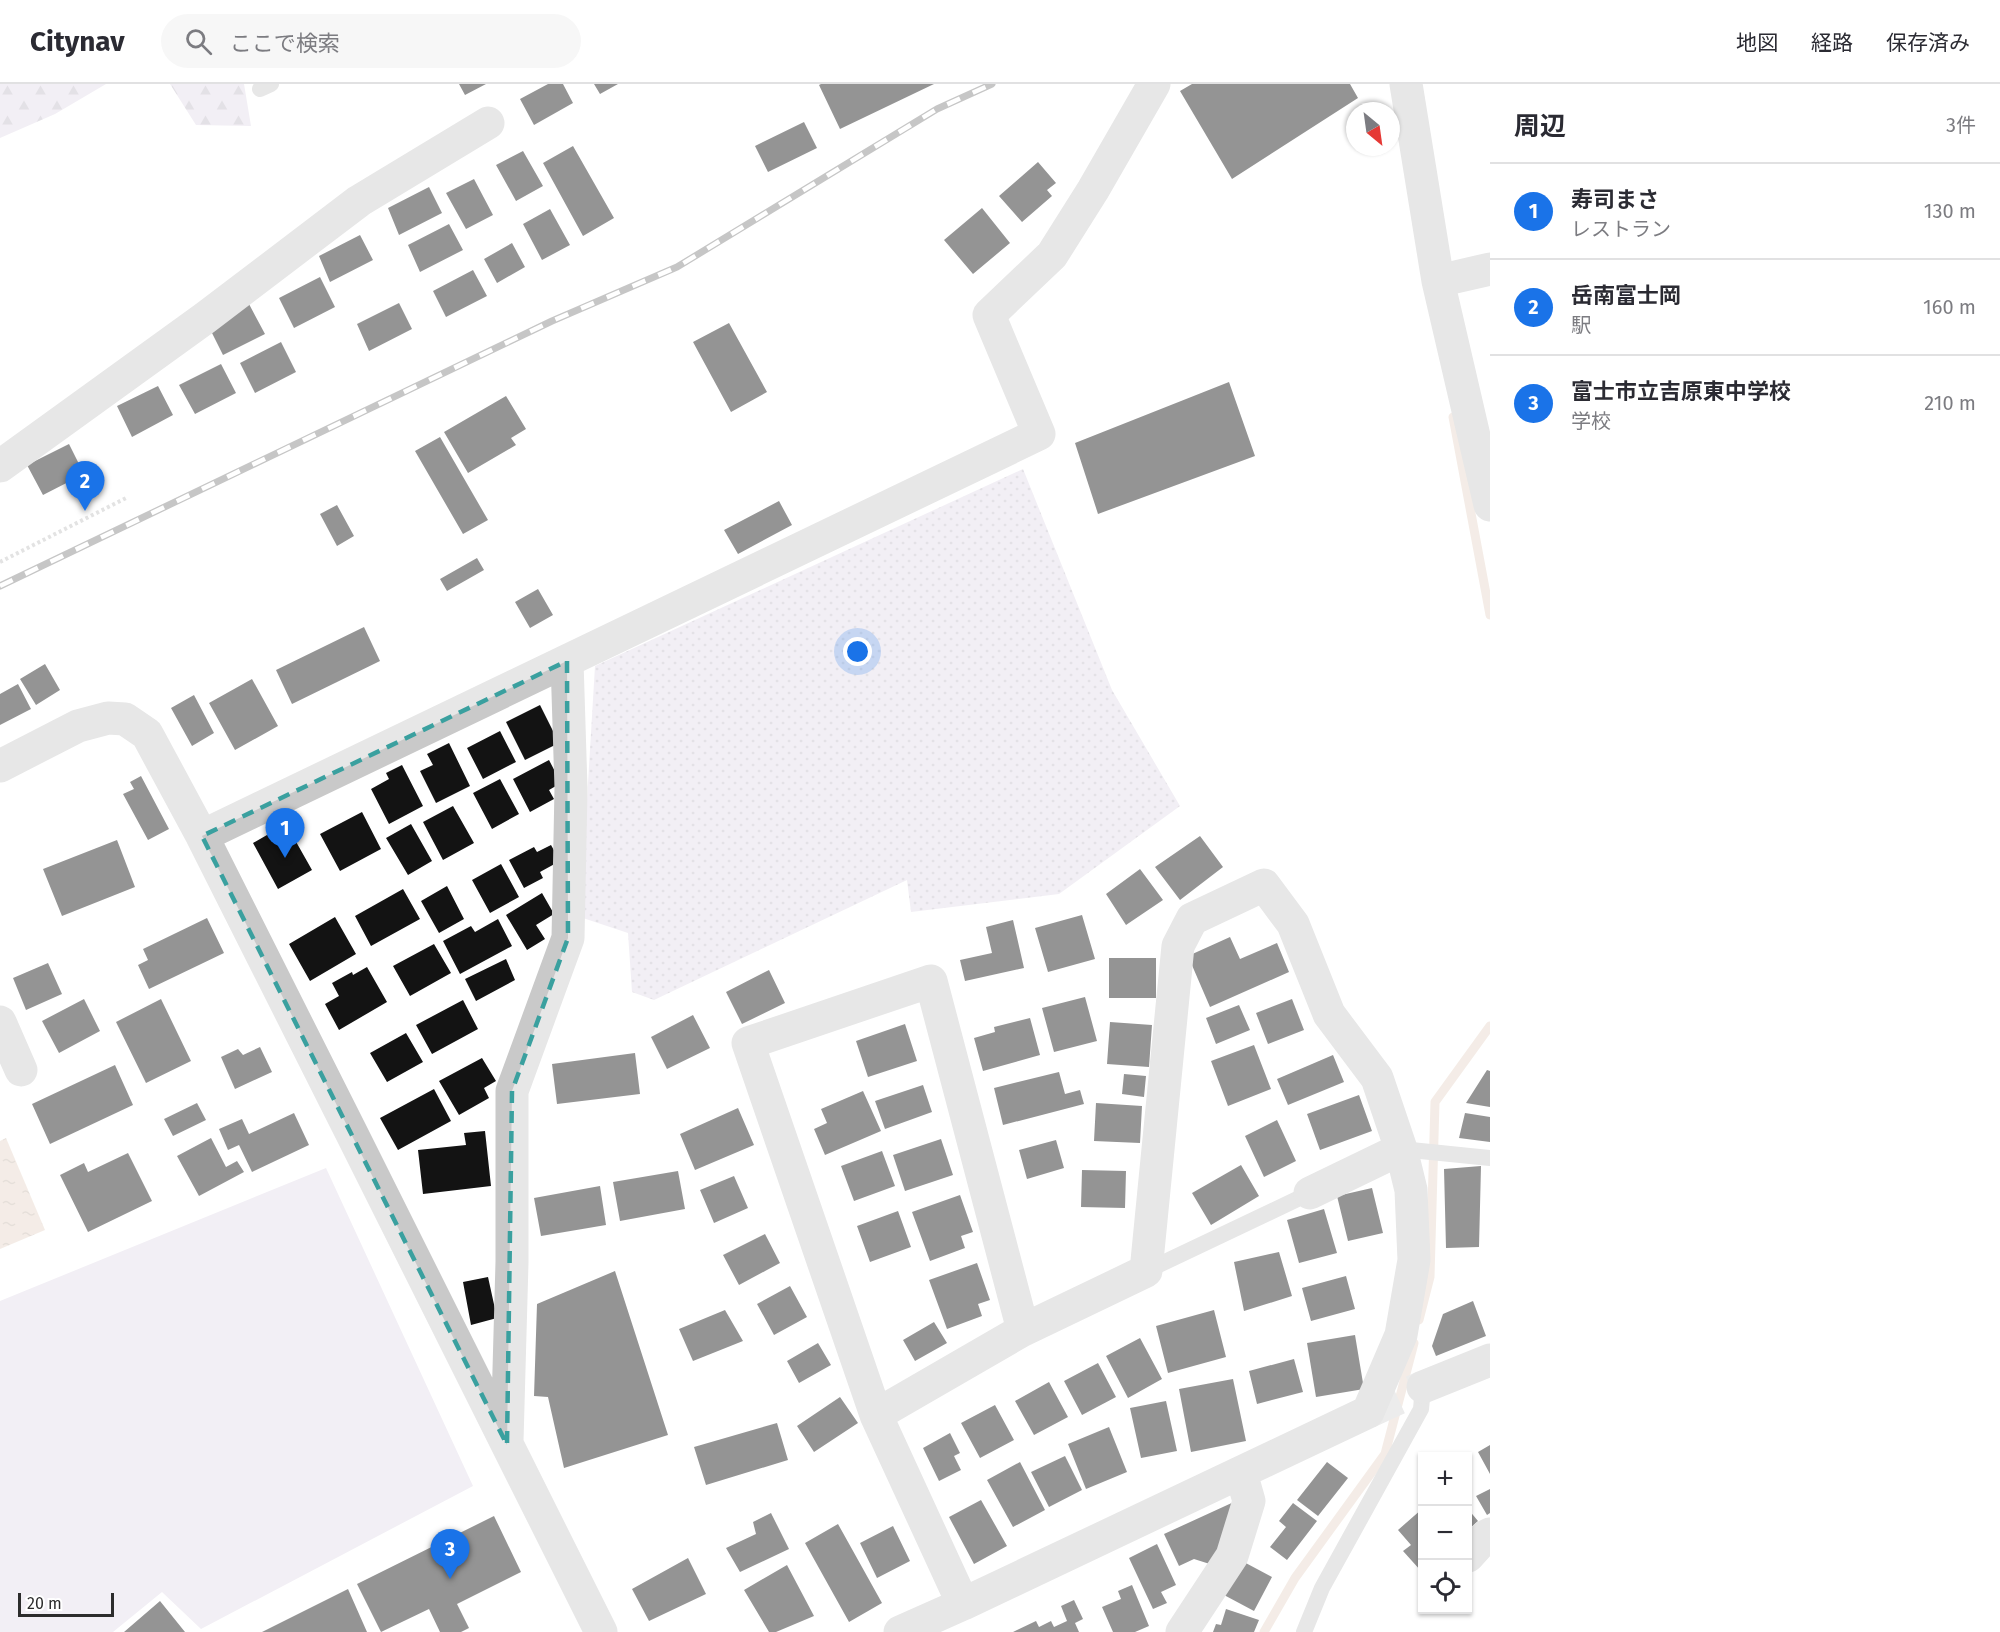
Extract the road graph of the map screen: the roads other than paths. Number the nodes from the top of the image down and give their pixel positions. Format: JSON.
{"nodes":[{"id":1,"x":1154,"y":84,"type":"edge"},
{"id":2,"x":1406,"y":84,"type":"edge"},
{"id":3,"x":488,"y":123,"type":"dead end"},
{"id":4,"x":1490,"y":269,"type":"edge"},
{"id":5,"x":1438,"y":281,"type":"junction"},
{"id":6,"x":0,"y":466,"type":"edge"},
{"id":7,"x":1490,"y":505,"type":"edge"},
{"id":8,"x":567,"y":661,"type":"junction"},
{"id":9,"x":0,"y":766,"type":"edge"},
{"id":10,"x":201,"y":837,"type":"junction"},
{"id":11,"x":0,"y":1022,"type":"edge"},
{"id":12,"x":21,"y":1070,"type":"dead end"},
{"id":13,"x":1401,"y":1149,"type":"junction"},
{"id":14,"x":1490,"y":1158,"type":"edge"},
{"id":15,"x":1310,"y":1193,"type":"joint"},
{"id":16,"x":1146,"y":1271,"type":"junction"},
{"id":17,"x":1023,"y":1330,"type":"junction"},
{"id":18,"x":1490,"y":1360,"type":"edge"},
{"id":19,"x":1423,"y":1387,"type":"joint"},
{"id":20,"x":876,"y":1415,"type":"junction"},
{"id":21,"x":507,"y":1445,"type":"junction"},
{"id":22,"x":1241,"y":1473,"type":"junction"},
{"id":23,"x":1490,"y":1534,"type":"edge"},
{"id":24,"x":1472,"y":1551,"type":"edge"},
{"id":25,"x":963,"y":1604,"type":"junction"},
{"id":26,"x":601,"y":1632,"type":"edge"},
{"id":27,"x":900,"y":1632,"type":"edge"},
{"id":28,"x":1182,"y":1632,"type":"edge"},
{"id":29,"x":1304,"y":1632,"type":"edge"}],
"edges":[{"from":1,"to":8,"type":"street"},
{"from":2,"to":5,"type":"street"},
{"from":3,"to":6,"type":"street"},
{"from":4,"to":5,"type":"street"},
{"from":5,"to":7,"type":"street"},
{"from":8,"to":10,"type":"street"},
{"from":8,"to":21,"type":"street"},
{"from":9,"to":10,"type":"street"},
{"from":10,"to":21,"type":"street"},
{"from":11,"to":12,"type":"street"},
{"from":13,"to":14,"type":"lane"},
{"from":13,"to":15,"type":"street"},
{"from":13,"to":16,"type":"street"},
{"from":13,"to":22,"type":"street"},
{"from":15,"to":16,"type":"lane"},
{"from":16,"to":17,"type":"street"},
{"from":17,"to":20,"type":"street"},
{"from":17,"to":20,"type":"street"},
{"from":18,"to":19,"type":"street"},
{"from":19,"to":29,"type":"lane"},
{"from":20,"to":25,"type":"street"},
{"from":21,"to":26,"type":"street"},
{"from":22,"to":25,"type":"street"},
{"from":22,"to":28,"type":"street"},
{"from":23,"to":24,"type":"street"},
{"from":25,"to":27,"type":"street"}]}
